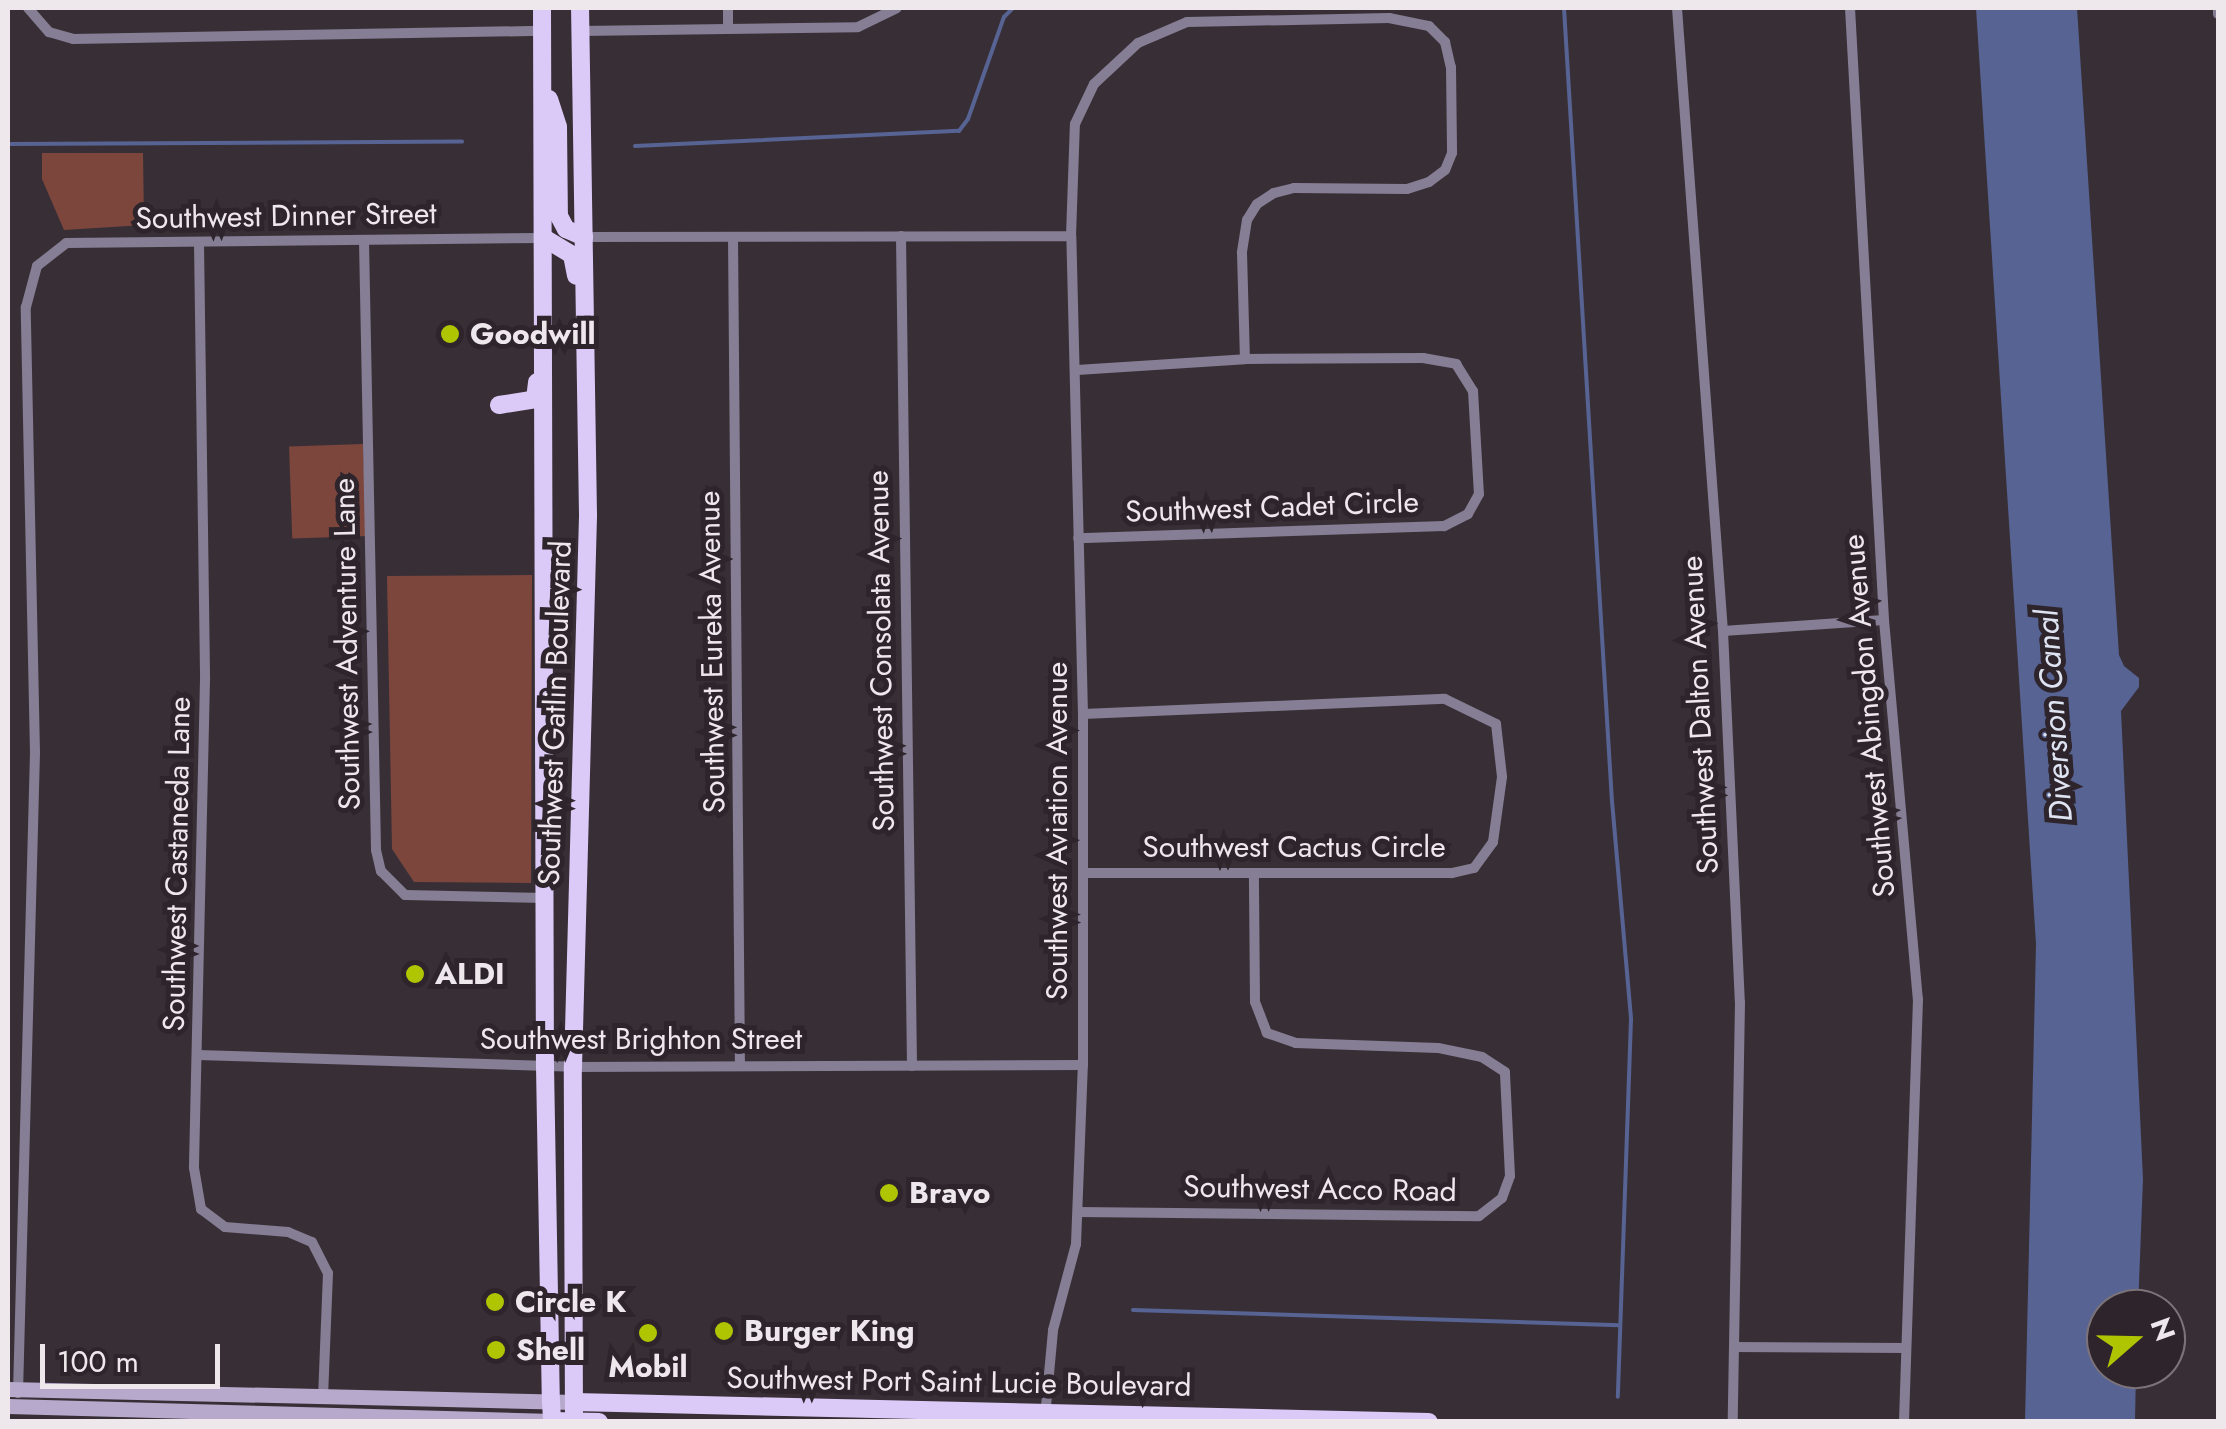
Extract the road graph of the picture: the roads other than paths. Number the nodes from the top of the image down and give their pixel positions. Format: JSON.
{"nodes":[{"id":1,"x":28,"y":8,"type":"edge"},
{"id":2,"x":542,"y":8,"type":"edge"},
{"id":3,"x":580,"y":8,"type":"edge"},
{"id":4,"x":728,"y":8,"type":"edge"},
{"id":5,"x":897,"y":8,"type":"edge"},
{"id":6,"x":1678,"y":8,"type":"edge"},
{"id":7,"x":1850,"y":8,"type":"edge"},
{"id":8,"x":728,"y":29,"type":"junction"},
{"id":9,"x":542,"y":32,"type":"junction"},
{"id":10,"x":580,"y":32,"type":"junction"},
{"id":11,"x":544,"y":85,"type":"junction"},
{"id":12,"x":901,"y":236,"type":"junction"},
{"id":13,"x":1071,"y":236,"type":"junction"},
{"id":14,"x":584,"y":237,"type":"junction"},
{"id":15,"x":733,"y":237,"type":"junction"},
{"id":16,"x":544,"y":238,"type":"junction"},
{"id":17,"x":364,"y":241,"type":"junction"},
{"id":18,"x":200,"y":243,"type":"junction"},
{"id":19,"x":544,"y":277,"type":"junction"},
{"id":20,"x":1246,"y":360,"type":"junction"},
{"id":21,"x":1077,"y":370,"type":"junction"},
{"id":22,"x":586,"y":375,"type":"junction"},
{"id":23,"x":545,"y":423,"type":"junction"},
{"id":24,"x":1078,"y":538,"type":"junction"},
{"id":25,"x":1884,"y":620,"type":"junction"},
{"id":26,"x":1723,"y":631,"type":"junction"},
{"id":27,"x":1083,"y":714,"type":"junction"},
{"id":28,"x":1083,"y":873,"type":"junction"},
{"id":29,"x":1254,"y":875,"type":"junction"},
{"id":30,"x":547,"y":898,"type":"junction"},
{"id":31,"x":198,"y":1055,"type":"junction"},
{"id":32,"x":545,"y":1066,"type":"junction"},
{"id":33,"x":740,"y":1066,"type":"junction"},
{"id":34,"x":912,"y":1066,"type":"junction"},
{"id":35,"x":1083,"y":1066,"type":"junction"},
{"id":36,"x":574,"y":1067,"type":"junction"},
{"id":37,"x":1078,"y":1212,"type":"junction"},
{"id":38,"x":1734,"y":1347,"type":"junction"},
{"id":39,"x":1906,"y":1348,"type":"junction"},
{"id":40,"x":323,"y":1394,"type":"junction"},
{"id":41,"x":13,"y":1398,"type":"edge"},
{"id":42,"x":551,"y":1401,"type":"junction"},
{"id":43,"x":575,"y":1411,"type":"edge"},
{"id":44,"x":1045,"y":1416,"type":"edge"},
{"id":45,"x":552,"y":1420,"type":"edge"},
{"id":46,"x":599,"y":1422,"type":"edge"},
{"id":47,"x":1429,"y":1422,"type":"edge"},
{"id":48,"x":1733,"y":1422,"type":"edge"},
{"id":49,"x":1904,"y":1422,"type":"edge"}],
"edges":[{"from":1,"to":9,"type":"street"},
{"from":2,"to":9,"type":"main road","name":"Southwest Gatlin Boulevard"},
{"from":3,"to":10,"type":"main road","name":"Southwest Gatlin Boulevard"},
{"from":4,"to":8,"type":"street"},
{"from":5,"to":8,"type":"street"},
{"from":6,"to":26,"type":"street","name":"Southwest Dalton Avenue"},
{"from":7,"to":25,"type":"street","name":"Southwest Abingdon Avenue"},
{"from":8,"to":10,"type":"street"},
{"from":9,"to":11,"type":"main road","name":"Southwest Gatlin Boulevard"},
{"from":10,"to":14,"type":"main road","name":"Southwest Gatlin Boulevard"},
{"from":11,"to":14,"type":"main road"},
{"from":11,"to":16,"type":"main road","name":"Southwest Gatlin Boulevard"},
{"from":12,"to":13,"type":"street"},
{"from":12,"to":15,"type":"street"},
{"from":12,"to":34,"type":"street","name":"Southwest Consolata Avenue"},
{"from":13,"to":20,"type":"street","name":"Southwest Aviation Avenue"},
{"from":13,"to":21,"type":"street","name":"Southwest Aviation Avenue"},
{"from":14,"to":15,"type":"street"},
{"from":14,"to":22,"type":"main road","name":"Southwest Gatlin Boulevard"},
{"from":15,"to":33,"type":"street","name":"Southwest Eureka Avenue"},
{"from":16,"to":17,"type":"street","name":"Southwest Dinner Street"},
{"from":16,"to":19,"type":"main road","name":"Southwest Gatlin Boulevard"},
{"from":16,"to":22,"type":"main road"},
{"from":17,"to":18,"type":"street","name":"Southwest Dinner Street"},
{"from":17,"to":30,"type":"street","name":"Southwest Adventure Lane"},
{"from":18,"to":31,"type":"street","name":"Southwest Castaneda Lane"},
{"from":18,"to":41,"type":"street","name":"Southwest Dinner Street"},
{"from":19,"to":23,"type":"main road","name":"Southwest Gatlin Boulevard"},
{"from":19,"to":23,"type":"main road"},
{"from":20,"to":21,"type":"street","name":"Southwest Cadet Circle"},
{"from":20,"to":24,"type":"street","name":"Southwest Cadet Circle"},
{"from":21,"to":24,"type":"street","name":"Southwest Aviation Avenue"},
{"from":22,"to":36,"type":"main road","name":"Southwest Gatlin Boulevard"},
{"from":23,"to":30,"type":"main road","name":"Southwest Gatlin Boulevard"},
{"from":24,"to":27,"type":"street","name":"Southwest Aviation Avenue"},
{"from":25,"to":26,"type":"street"},
{"from":25,"to":39,"type":"street","name":"Southwest Abingdon Avenue"},
{"from":26,"to":38,"type":"street","name":"Southwest Dalton Avenue"},
{"from":27,"to":28,"type":"street","name":"Southwest Aviation Avenue"},
{"from":27,"to":29,"type":"street","name":"Southwest Cactus Circle"},
{"from":28,"to":29,"type":"street","name":"Southwest Cactus Circle"},
{"from":28,"to":35,"type":"street","name":"Southwest Aviation Avenue"},
{"from":29,"to":37,"type":"street","name":"Southwest Acco Road"},
{"from":30,"to":32,"type":"main road","name":"Southwest Gatlin Boulevard"},
{"from":31,"to":32,"type":"street","name":"Southwest Brighton Street"},
{"from":31,"to":40,"type":"street","name":"Southwest Castaneda Lane"},
{"from":32,"to":36,"type":"street","name":"Southwest Brighton Street"},
{"from":32,"to":42,"type":"main road","name":"Southwest Gatlin Boulevard"},
{"from":33,"to":34,"type":"street","name":"Southwest Brighton Street"},
{"from":33,"to":36,"type":"street","name":"Southwest Brighton Street"},
{"from":34,"to":35,"type":"street","name":"Southwest Brighton Street"},
{"from":35,"to":37,"type":"street","name":"Southwest Aviation Avenue"},
{"from":36,"to":43,"type":"main road","name":"Southwest Gatlin Boulevard"},
{"from":37,"to":44,"type":"street","name":"Southwest Aviation Avenue"},
{"from":38,"to":39,"type":"street"},
{"from":38,"to":48,"type":"street","name":"Southwest Dalton Avenue"},
{"from":39,"to":49,"type":"street","name":"Southwest Abingdon Avenue"},
{"from":40,"to":41,"type":"main road","name":"Southwest Port Saint Lucie Boulevard"},
{"from":40,"to":42,"type":"main road","name":"Southwest Port Saint Lucie Boulevard"},
{"from":41,"to":45,"type":"main road","name":"Southwest Port Saint Lucie Boulevard"},
{"from":42,"to":43,"type":"main road","name":"Southwest Port Saint Lucie Boulevard"},
{"from":42,"to":45,"type":"main road","name":"Southwest Gatlin Boulevard"},
{"from":43,"to":44,"type":"main road","name":"Southwest Port Saint Lucie Boulevard"},
{"from":43,"to":45,"type":"main road","name":"Southwest Port Saint Lucie Boulevard"},
{"from":43,"to":46,"type":"main road","name":"Southwest Port Saint Lucie Boulevard"},
{"from":44,"to":47,"type":"main road","name":"Southwest Port Saint Lucie Boulevard"}]}
